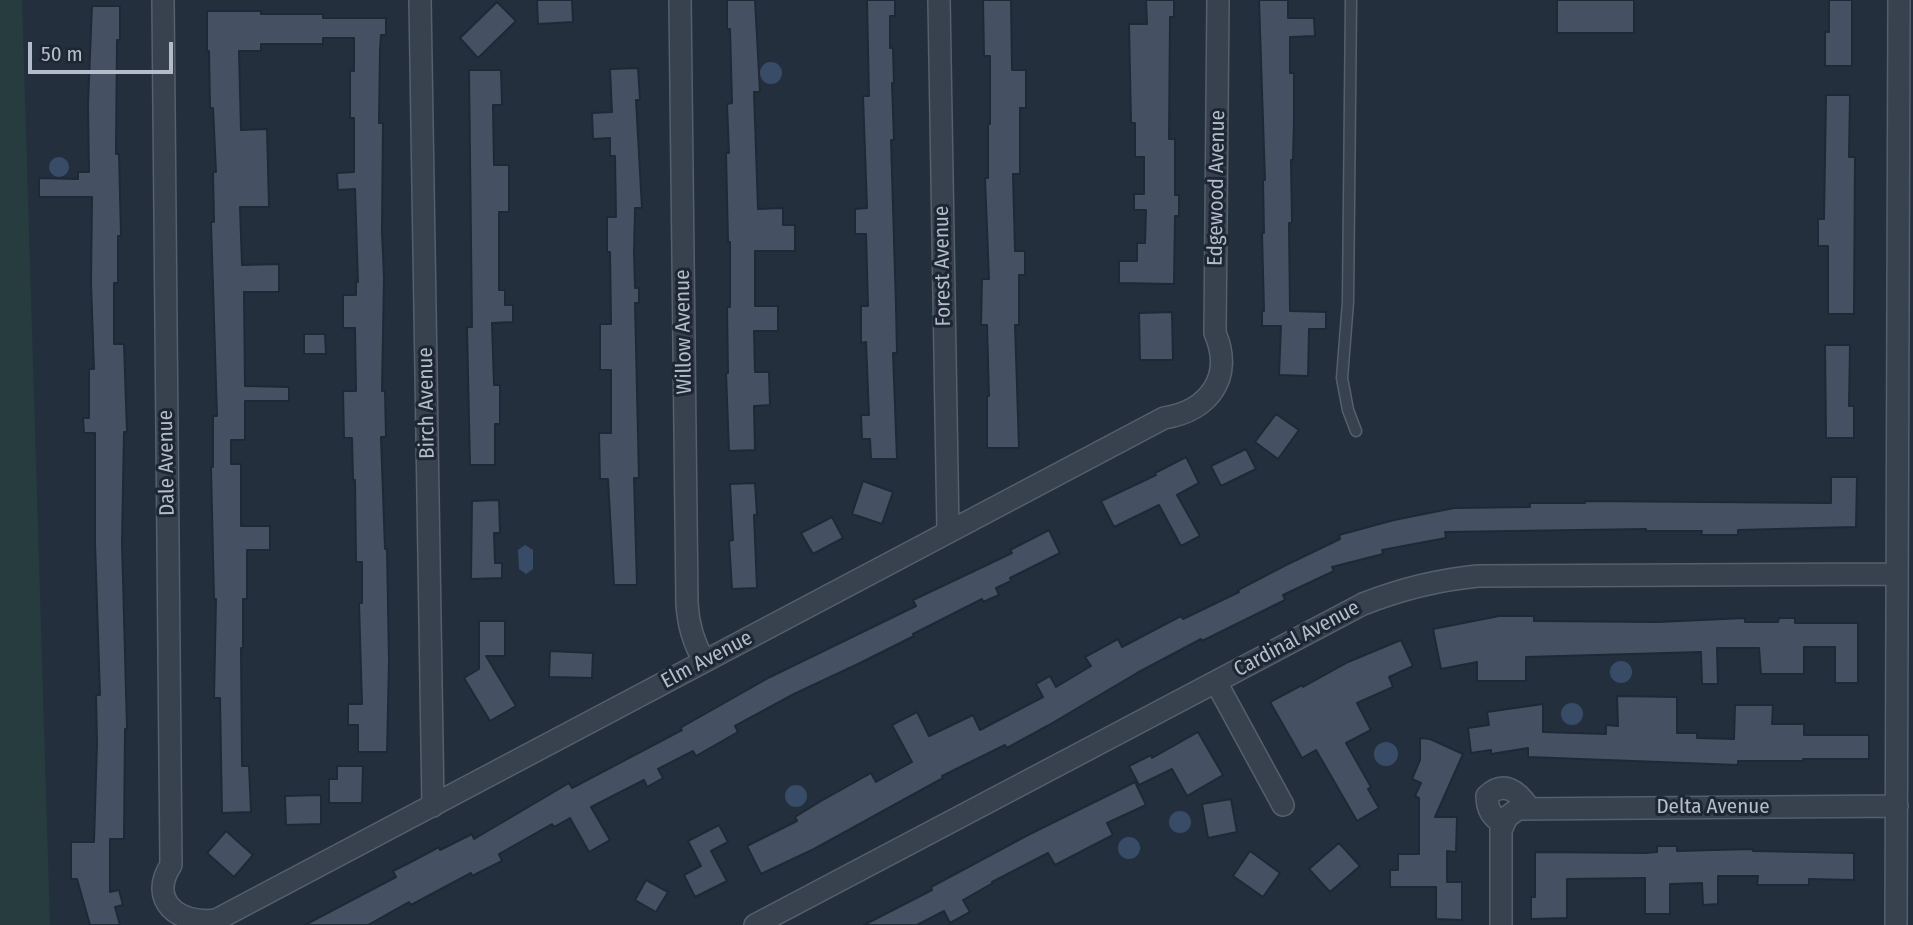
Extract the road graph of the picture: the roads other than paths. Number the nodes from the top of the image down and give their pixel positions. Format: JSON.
{"nodes":[{"id":1,"x":163,"y":0,"type":"edge"},
{"id":2,"x":420,"y":0,"type":"edge"},
{"id":3,"x":680,"y":0,"type":"edge"},
{"id":4,"x":939,"y":0,"type":"edge"},
{"id":5,"x":1218,"y":0,"type":"edge"},
{"id":6,"x":1350,"y":0,"type":"edge"},
{"id":7,"x":1899,"y":0,"type":"edge"},
{"id":8,"x":1220,"y":375,"type":"joint"},
{"id":9,"x":1356,"y":431,"type":"dead end"},
{"id":10,"x":948,"y":531,"type":"junction"},
{"id":11,"x":1898,"y":574,"type":"junction"},
{"id":12,"x":704,"y":661,"type":"junction"},
{"id":13,"x":1216,"y":682,"type":"junction"},
{"id":14,"x":1283,"y":805,"type":"dead end"},
{"id":15,"x":433,"y":806,"type":"junction"},
{"id":16,"x":1897,"y":806,"type":"junction"},
{"id":17,"x":1529,"y":808,"type":"junction"},
{"id":18,"x":1503,"y":825,"type":"junction"},
{"id":19,"x":179,"y":918,"type":"joint"},
{"id":20,"x":755,"y":925,"type":"edge"},
{"id":21,"x":1501,"y":925,"type":"edge"},
{"id":22,"x":1896,"y":925,"type":"edge"}],
"edges":[{"from":1,"to":19,"type":"street","name":"Dale Avenue"},
{"from":2,"to":15,"type":"street","name":"Birch Avenue"},
{"from":3,"to":12,"type":"street","name":"Willow Avenue"},
{"from":4,"to":10,"type":"street","name":"Forest Avenue"},
{"from":5,"to":8,"type":"street","name":"Edgewood Avenue"},
{"from":6,"to":9,"type":"lane"},
{"from":7,"to":11,"type":"street"},
{"from":8,"to":10,"type":"street","name":"Elm Avenue"},
{"from":10,"to":12,"type":"street","name":"Elm Avenue"},
{"from":11,"to":13,"type":"street","name":"Cardinal Avenue"},
{"from":11,"to":16,"type":"street"},
{"from":12,"to":15,"type":"street","name":"Elm Avenue"},
{"from":13,"to":14,"type":"street"},
{"from":13,"to":20,"type":"street","name":"Cardinal Avenue"},
{"from":15,"to":19,"type":"street","name":"Elm Avenue"},
{"from":16,"to":17,"type":"street","name":"Delta Avenue"},
{"from":16,"to":22,"type":"street"},
{"from":17,"to":18,"type":"street"},
{"from":17,"to":18,"type":"street"},
{"from":18,"to":21,"type":"street"}]}
